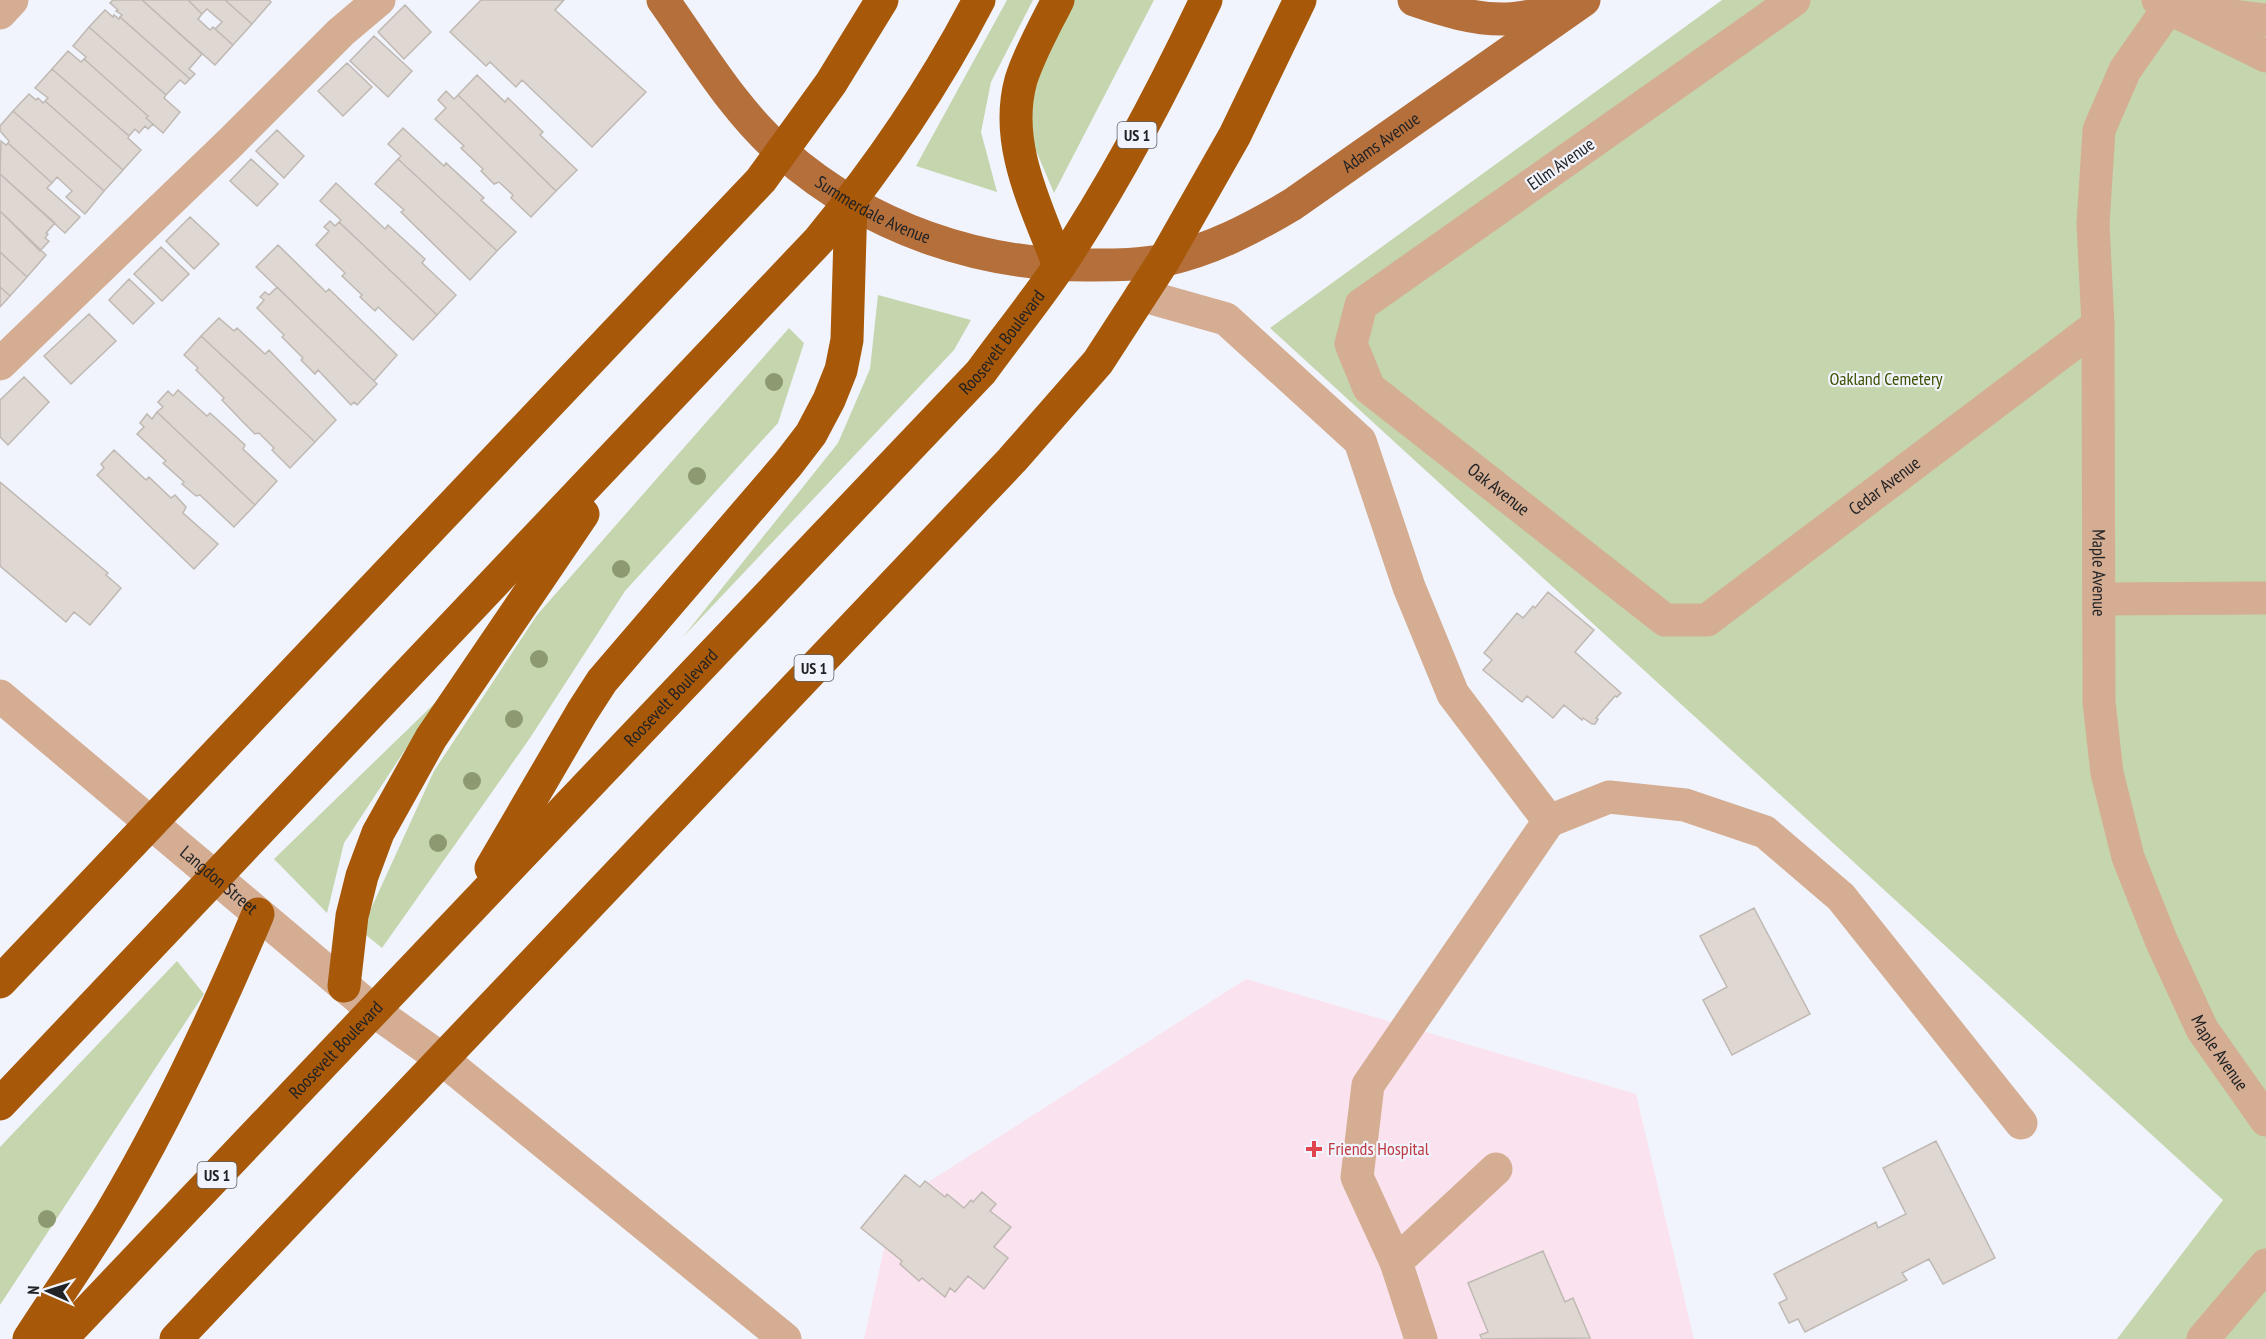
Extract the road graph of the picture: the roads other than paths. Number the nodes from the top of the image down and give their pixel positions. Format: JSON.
{"nodes":[{"id":1,"x":12,"y":0,"type":"edge"},
{"id":2,"x":379,"y":0,"type":"edge"},
{"id":3,"x":663,"y":0,"type":"edge"},
{"id":4,"x":882,"y":0,"type":"edge"},
{"id":5,"x":979,"y":0,"type":"edge"},
{"id":6,"x":1058,"y":0,"type":"edge"},
{"id":7,"x":1206,"y":0,"type":"edge"},
{"id":8,"x":1300,"y":0,"type":"edge"},
{"id":9,"x":1414,"y":0,"type":"edge"},
{"id":10,"x":1794,"y":0,"type":"edge"},
{"id":11,"x":1582,"y":1,"type":"edge"},
{"id":12,"x":2167,"y":3,"type":"edge"},
{"id":13,"x":0,"y":13,"type":"edge"},
{"id":14,"x":2266,"y":20,"type":"edge"},
{"id":15,"x":2266,"y":56,"type":"edge"},
{"id":16,"x":782,"y":153,"type":"junction"},
{"id":17,"x":851,"y":201,"type":"junction"},
{"id":18,"x":1164,"y":260,"type":"junction"},
{"id":19,"x":1059,"y":266,"type":"junction"},
{"id":20,"x":1141,"y":295,"type":"junction"},
{"id":21,"x":2098,"y":325,"type":"junction"},
{"id":22,"x":1351,"y":344,"type":"joint"},
{"id":23,"x":0,"y":364,"type":"edge"},
{"id":24,"x":638,"y":434,"type":"junction"},
{"id":25,"x":2266,"y":598,"type":"edge"},
{"id":26,"x":2099,"y":599,"type":"junction"},
{"id":27,"x":1665,"y":620,"type":"joint"},
{"id":28,"x":0,"y":696,"type":"edge"},
{"id":29,"x":1549,"y":821,"type":"junction"},
{"id":30,"x":152,"y":823,"type":"junction"},
{"id":31,"x":215,"y":877,"type":"junction"},
{"id":32,"x":258,"y":914,"type":"junction"},
{"id":33,"x":464,"y":916,"type":"junction"},
{"id":34,"x":0,"y":982,"type":"edge"},
{"id":35,"x":344,"y":986,"type":"junction"},
{"id":36,"x":374,"y":1011,"type":"junction"},
{"id":37,"x":442,"y":1059,"type":"junction"},
{"id":38,"x":0,"y":1104,"type":"edge"},
{"id":39,"x":2266,"y":1120,"type":"edge"},
{"id":40,"x":2021,"y":1123,"type":"dead end"},
{"id":41,"x":1496,"y":1169,"type":"dead end"},
{"id":42,"x":1396,"y":1262,"type":"junction"},
{"id":43,"x":2266,"y":1265,"type":"edge"},
{"id":44,"x":29,"y":1339,"type":"edge"},
{"id":45,"x":61,"y":1339,"type":"edge"},
{"id":46,"x":176,"y":1339,"type":"edge"},
{"id":47,"x":785,"y":1339,"type":"edge"},
{"id":48,"x":1421,"y":1339,"type":"edge"},
{"id":49,"x":2203,"y":1339,"type":"edge"}],
"edges":[{"from":1,"to":13,"type":"street"},
{"from":2,"to":23,"type":"street"},
{"from":3,"to":16,"type":"main road","name":"Summerdale Avenue"},
{"from":4,"to":16,"type":"highway"},
{"from":5,"to":17,"type":"highway"},
{"from":6,"to":19,"type":"highway"},
{"from":7,"to":19,"type":"highway","name":"Roosevelt Boulevard","number":"US 1"},
{"from":8,"to":18,"type":"highway","number":"US 1"},
{"from":9,"to":11,"type":"main road"},
{"from":10,"to":22,"type":"street","name":"Ellm Avenue"},
{"from":11,"to":18,"type":"main road","name":"Adams Avenue"},
{"from":12,"to":14,"type":"street"},
{"from":12,"to":15,"type":"street"},
{"from":12,"to":21,"type":"street","name":"Maple Avenue"},
{"from":16,"to":17,"type":"main road","name":"Summerdale Avenue"},
{"from":16,"to":30,"type":"highway"},
{"from":17,"to":19,"type":"main road","name":"Summerdale Avenue"},
{"from":17,"to":24,"type":"highway"},
{"from":17,"to":33,"type":"highway"},
{"from":18,"to":19,"type":"main road","name":"Summerdale Avenue"},
{"from":18,"to":20,"type":"highway","number":"US 1"},
{"from":19,"to":33,"type":"highway","name":"Roosevelt Boulevard","number":"US 1"},
{"from":20,"to":29,"type":"street"},
{"from":20,"to":37,"type":"highway","number":"US 1"},
{"from":21,"to":26,"type":"street","name":"Maple Avenue"},
{"from":21,"to":27,"type":"street","name":"Cedar Avenue"},
{"from":22,"to":27,"type":"street","name":"Oak Avenue"},
{"from":24,"to":31,"type":"highway"},
{"from":24,"to":35,"type":"highway"},
{"from":25,"to":26,"type":"street"},
{"from":26,"to":39,"type":"street","name":"Maple Avenue"},
{"from":28,"to":30,"type":"street","name":"Langdon Street"},
{"from":29,"to":40,"type":"street"},
{"from":29,"to":42,"type":"street"},
{"from":30,"to":31,"type":"street","name":"Langdon Street"},
{"from":30,"to":34,"type":"highway"},
{"from":31,"to":32,"type":"street","name":"Langdon Street"},
{"from":31,"to":38,"type":"highway"},
{"from":32,"to":35,"type":"street","name":"Langdon Street"},
{"from":32,"to":44,"type":"highway"},
{"from":33,"to":36,"type":"highway","name":"Roosevelt Boulevard","number":"US 1"},
{"from":35,"to":36,"type":"street","name":"Langdon Street"},
{"from":36,"to":37,"type":"street","name":"Langdon Street"},
{"from":36,"to":45,"type":"highway","name":"Roosevelt Boulevard","number":"US 1"},
{"from":37,"to":46,"type":"highway","number":"US 1"},
{"from":37,"to":47,"type":"street","name":"Langdon Street"},
{"from":41,"to":42,"type":"street"},
{"from":42,"to":48,"type":"street"},
{"from":43,"to":49,"type":"street"}]}
